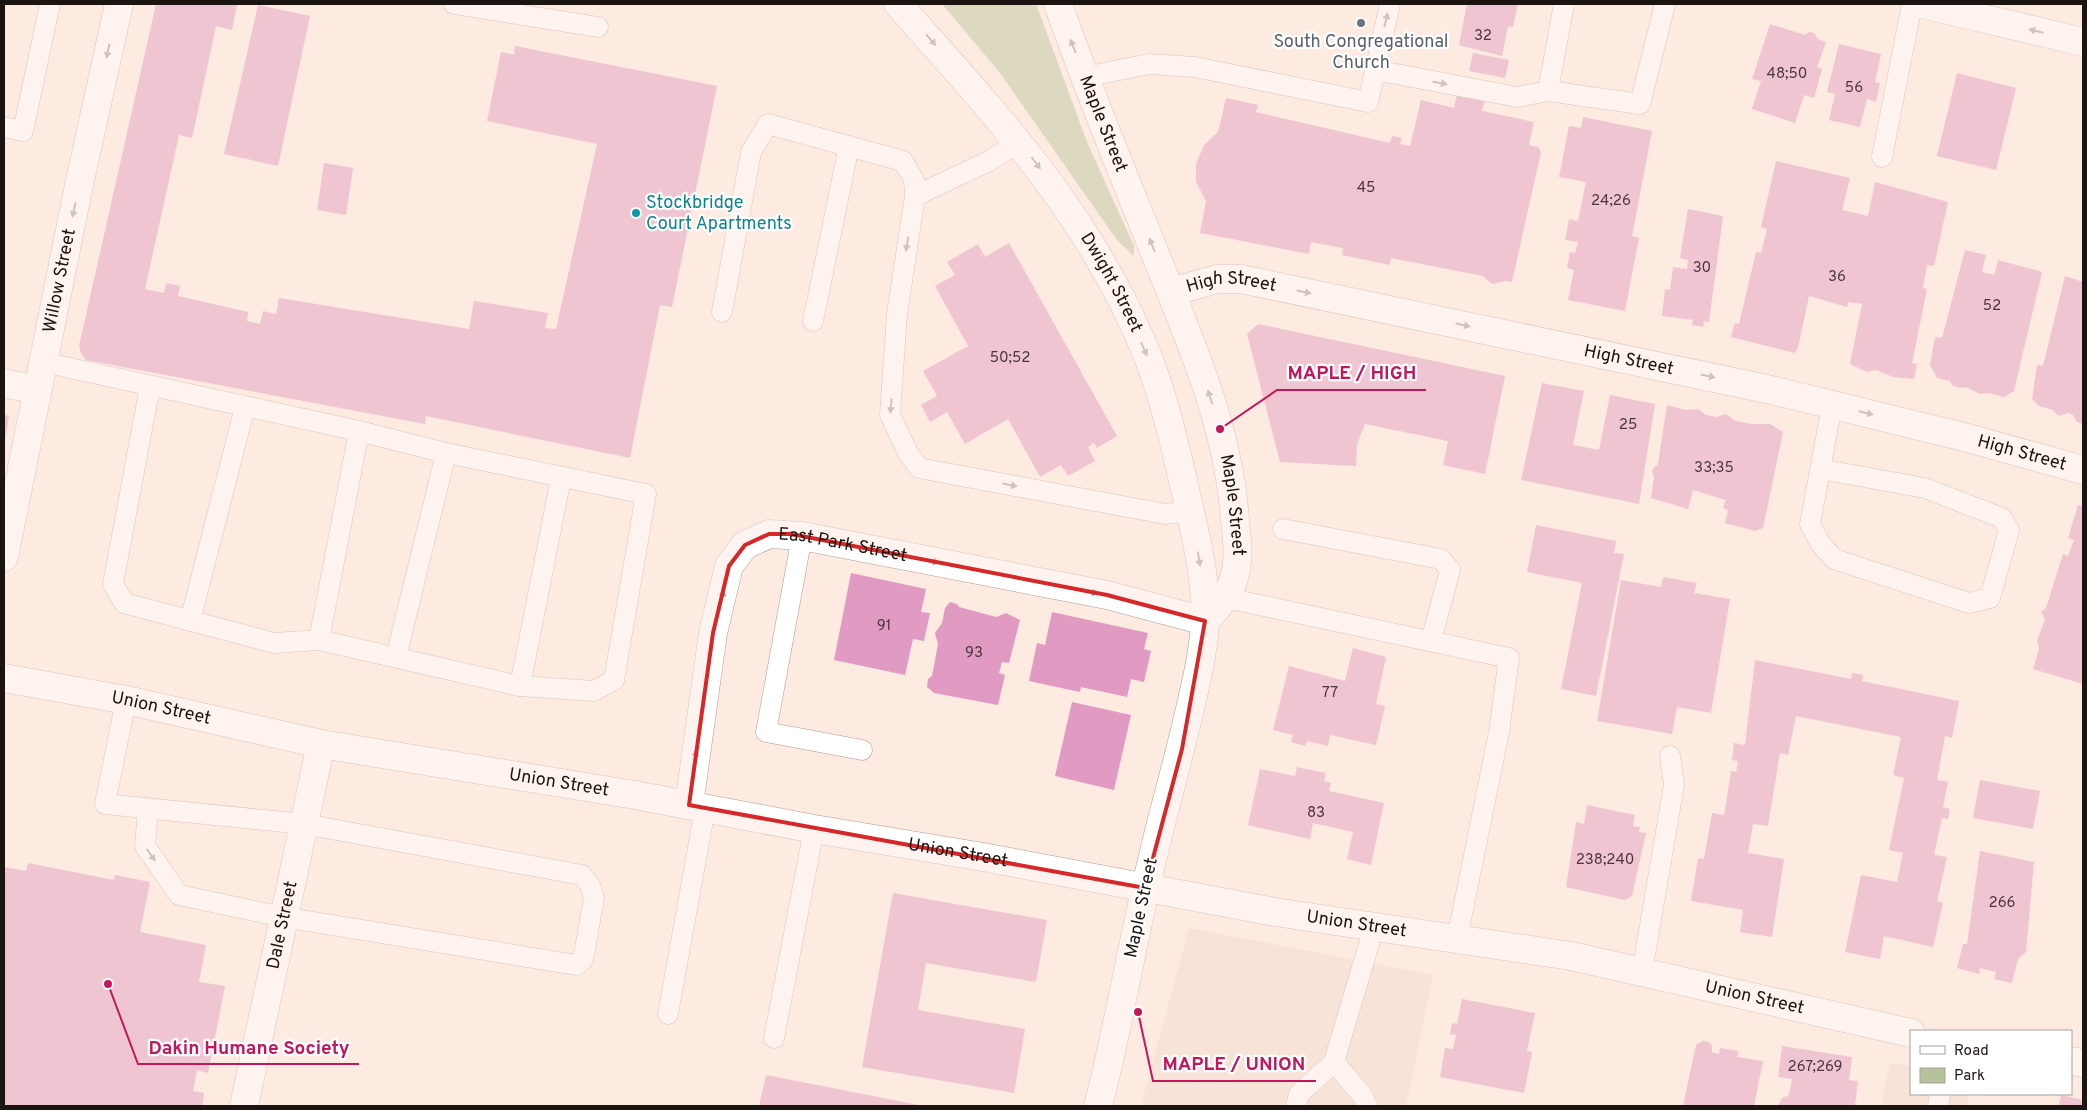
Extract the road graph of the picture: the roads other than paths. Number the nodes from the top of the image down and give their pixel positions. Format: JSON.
{"nodes":[{"id":1,"x":50,"y":4,"type":"edge"},
{"id":2,"x":119,"y":4,"type":"edge"},
{"id":3,"x":454,"y":4,"type":"edge"},
{"id":4,"x":898,"y":4,"type":"edge"},
{"id":5,"x":1058,"y":4,"type":"edge"},
{"id":6,"x":1390,"y":4,"type":"edge"},
{"id":7,"x":1564,"y":4,"type":"edge"},
{"id":8,"x":1665,"y":4,"type":"edge"},
{"id":9,"x":1912,"y":4,"type":"edge"},
{"id":10,"x":1922,"y":4,"type":"edge"},
{"id":11,"x":560,"y":12,"type":"edge"},
{"id":12,"x":598,"y":27,"type":"dead end"},
{"id":13,"x":2082,"y":38,"type":"edge"},
{"id":14,"x":1375,"y":70,"type":"junction"},
{"id":15,"x":1085,"y":77,"type":"junction"},
{"id":16,"x":1548,"y":90,"type":"junction"},
{"id":17,"x":4,"y":127,"type":"edge"},
{"id":18,"x":1019,"y":142,"type":"junction"},
{"id":19,"x":848,"y":146,"type":"junction"},
{"id":20,"x":1882,"y":157,"type":"dead end"},
{"id":21,"x":915,"y":196,"type":"junction"},
{"id":22,"x":1171,"y":292,"type":"junction"},
{"id":23,"x":722,"y":312,"type":"dead end"},
{"id":24,"x":812,"y":321,"type":"dead end"},
{"id":25,"x":42,"y":362,"type":"junction"},
{"id":26,"x":4,"y":383,"type":"edge"},
{"id":27,"x":150,"y":386,"type":"junction"},
{"id":28,"x":36,"y":390,"type":"junction"},
{"id":29,"x":1832,"y":405,"type":"junction"},
{"id":30,"x":245,"y":406,"type":"junction"},
{"id":31,"x":359,"y":431,"type":"junction"},
{"id":32,"x":446,"y":453,"type":"junction"},
{"id":33,"x":1820,"y":469,"type":"junction"},
{"id":34,"x":2083,"y":470,"type":"edge"},
{"id":35,"x":561,"y":478,"type":"junction"},
{"id":36,"x":1190,"y":511,"type":"junction"},
{"id":37,"x":1283,"y":529,"type":"dead end"},
{"id":38,"x":802,"y":536,"type":"junction"},
{"id":39,"x":4,"y":557,"type":"edge"},
{"id":40,"x":1226,"y":598,"type":"junction"},
{"id":41,"x":190,"y":621,"type":"junction"},
{"id":42,"x":1205,"y":621,"type":"junction"},
{"id":43,"x":319,"y":640,"type":"junction"},
{"id":44,"x":1431,"y":641,"type":"junction"},
{"id":45,"x":396,"y":657,"type":"junction"},
{"id":46,"x":4,"y":678,"type":"edge"},
{"id":47,"x":520,"y":686,"type":"junction"},
{"id":48,"x":126,"y":700,"type":"junction"},
{"id":49,"x":321,"y":744,"type":"junction"},
{"id":50,"x":862,"y":750,"type":"dead end"},
{"id":51,"x":1670,"y":756,"type":"dead end"},
{"id":52,"x":697,"y":807,"type":"junction"},
{"id":53,"x":148,"y":809,"type":"junction"},
{"id":54,"x":304,"y":824,"type":"junction"},
{"id":55,"x":814,"y":829,"type":"junction"},
{"id":56,"x":1145,"y":888,"type":"junction"},
{"id":57,"x":283,"y":917,"type":"junction"},
{"id":58,"x":1374,"y":927,"type":"junction"},
{"id":59,"x":1457,"y":939,"type":"junction"},
{"id":60,"x":1642,"y":972,"type":"junction"},
{"id":61,"x":668,"y":1014,"type":"dead end"},
{"id":62,"x":1910,"y":1033,"type":"edge"},
{"id":63,"x":774,"y":1038,"type":"dead end"},
{"id":64,"x":1334,"y":1062,"type":"junction"},
{"id":65,"x":244,"y":1106,"type":"edge"},
{"id":66,"x":1098,"y":1106,"type":"edge"},
{"id":67,"x":1296,"y":1106,"type":"edge"},
{"id":68,"x":1366,"y":1106,"type":"edge"}],
"edges":[{"from":1,"to":17,"type":"lane"},
{"from":2,"to":25,"type":"street","name":"Willow Street","one_way":true},
{"from":3,"to":11,"type":"lane"},
{"from":4,"to":18,"type":"street","name":"Dwight Street","one_way":true},
{"from":15,"to":5,"type":"street","name":"Maple Street","one_way":true},
{"from":14,"to":6,"type":"lane","one_way":true},
{"from":7,"to":16,"type":"lane"},
{"from":8,"to":16,"type":"lane"},
{"from":9,"to":20,"type":"lane"},
{"from":13,"to":10,"type":"street","one_way":true},
{"from":11,"to":12,"type":"lane"},
{"from":14,"to":15,"type":"lane"},
{"from":14,"to":16,"type":"lane","one_way":true},
{"from":22,"to":15,"type":"street","name":"Maple Street","one_way":true},
{"from":18,"to":21,"type":"lane"},
{"from":18,"to":36,"type":"street","name":"Dwight Street","one_way":true},
{"from":19,"to":21,"type":"lane"},
{"from":19,"to":23,"type":"lane"},
{"from":19,"to":24,"type":"lane"},
{"from":21,"to":36,"type":"lane","one_way":true},
{"from":22,"to":29,"type":"street","name":"High Street","one_way":true},
{"from":40,"to":22,"type":"street","name":"Maple Street","one_way":true},
{"from":25,"to":27,"type":"lane"},
{"from":25,"to":28,"type":"street","name":"Willow Street"},
{"from":26,"to":28,"type":"street"},
{"from":27,"to":30,"type":"lane"},
{"from":27,"to":41,"type":"lane"},
{"from":28,"to":39,"type":"street","name":"Willow Street"},
{"from":29,"to":33,"type":"lane"},
{"from":29,"to":34,"type":"street","name":"High Street","one_way":true},
{"from":30,"to":31,"type":"lane"},
{"from":30,"to":41,"type":"lane"},
{"from":31,"to":32,"type":"lane"},
{"from":31,"to":43,"type":"lane"},
{"from":32,"to":35,"type":"lane"},
{"from":32,"to":45,"type":"lane"},
{"from":33,"to":33,"type":"lane"},
{"from":35,"to":47,"type":"lane"},
{"from":35,"to":47,"type":"lane"},
{"from":36,"to":42,"type":"street","name":"Dwight Street","one_way":true},
{"from":37,"to":44,"type":"lane"},
{"from":38,"to":42,"type":"street","name":"East Park Street","one_way":true},
{"from":38,"to":50,"type":"lane"},
{"from":52,"to":38,"type":"street","name":"East Park Street","one_way":true},
{"from":40,"to":42,"type":"street","name":"Maple Street"},
{"from":40,"to":44,"type":"lane"},
{"from":41,"to":43,"type":"lane"},
{"from":42,"to":56,"type":"street","name":"Maple Street"},
{"from":43,"to":45,"type":"lane"},
{"from":44,"to":59,"type":"lane"},
{"from":45,"to":47,"type":"lane"},
{"from":46,"to":48,"type":"street","name":"Union Street"},
{"from":48,"to":49,"type":"street","name":"Union Street"},
{"from":48,"to":53,"type":"lane"},
{"from":49,"to":52,"type":"street","name":"Union Street"},
{"from":49,"to":54,"type":"street","name":"Dale Street"},
{"from":51,"to":60,"type":"lane"},
{"from":52,"to":55,"type":"street","name":"Union Street"},
{"from":52,"to":61,"type":"lane"},
{"from":53,"to":54,"type":"lane"},
{"from":53,"to":57,"type":"lane","one_way":true},
{"from":54,"to":57,"type":"street","name":"Dale Street"},
{"from":54,"to":57,"type":"lane"},
{"from":55,"to":56,"type":"street","name":"Union Street"},
{"from":55,"to":63,"type":"lane"},
{"from":56,"to":58,"type":"street","name":"Union Street"},
{"from":56,"to":66,"type":"street","name":"Maple Street"},
{"from":57,"to":65,"type":"street","name":"Dale Street"},
{"from":58,"to":59,"type":"street","name":"Union Street"},
{"from":58,"to":64,"type":"lane"},
{"from":59,"to":60,"type":"street","name":"Union Street"},
{"from":60,"to":62,"type":"street","name":"Union Street"},
{"from":64,"to":67,"type":"lane"},
{"from":64,"to":68,"type":"lane"}]}
